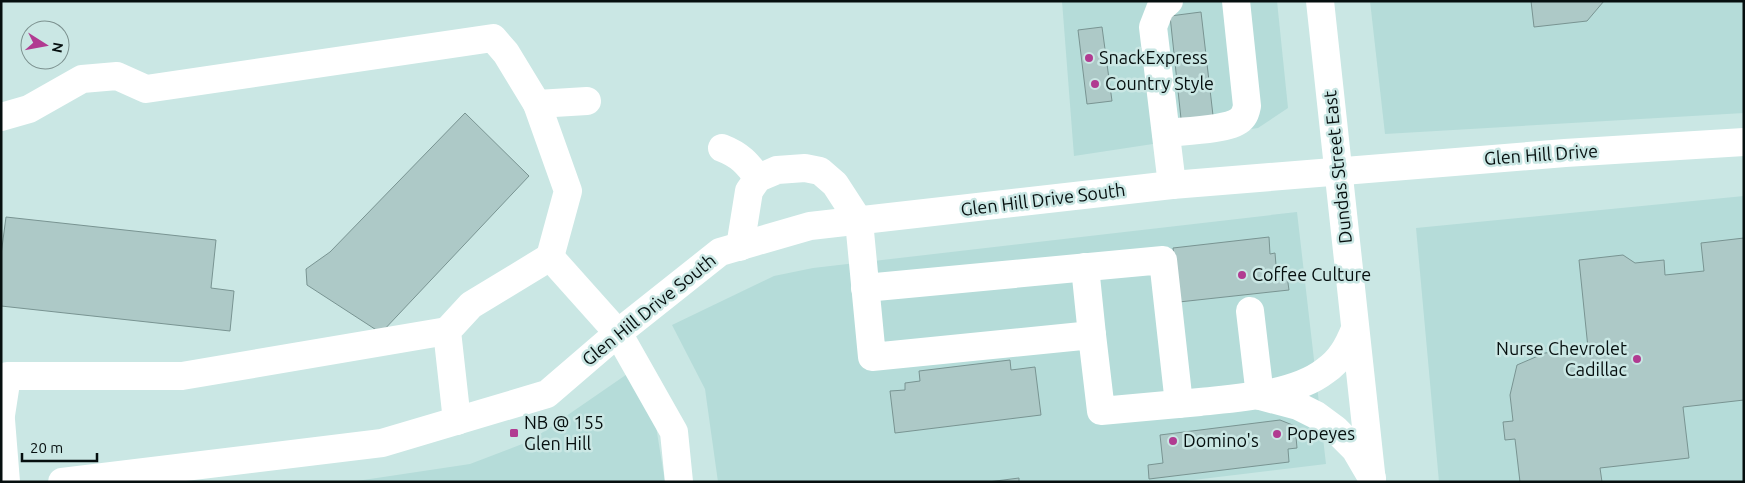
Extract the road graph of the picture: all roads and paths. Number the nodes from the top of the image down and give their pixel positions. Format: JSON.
{"nodes":[{"id":1,"x":1169,"y":1,"type":"edge"},
{"id":2,"x":1236,"y":1,"type":"edge"},
{"id":3,"x":1320,"y":1,"type":"edge"},
{"id":4,"x":587,"y":101,"type":"dead end"},
{"id":5,"x":537,"y":104,"type":"junction"},
{"id":6,"x":1,"y":117,"type":"edge"},
{"id":7,"x":1166,"y":134,"type":"junction"},
{"id":8,"x":1744,"y":142,"type":"edge"},
{"id":9,"x":722,"y":148,"type":"dead end"},
{"id":10,"x":1338,"y":171,"type":"junction"},
{"id":11,"x":758,"y":178,"type":"junction"},
{"id":12,"x":1172,"y":185,"type":"junction"},
{"id":13,"x":858,"y":221,"type":"junction"},
{"id":14,"x":740,"y":246,"type":"junction"},
{"id":15,"x":550,"y":257,"type":"junction"},
{"id":16,"x":1084,"y":267,"type":"junction"},
{"id":17,"x":865,"y":288,"type":"junction"},
{"id":18,"x":1250,"y":311,"type":"dead end"},
{"id":19,"x":1355,"y":329,"type":"junction"},
{"id":20,"x":447,"y":330,"type":"junction"},
{"id":21,"x":618,"y":333,"type":"junction"},
{"id":22,"x":1092,"y":335,"type":"junction"},
{"id":23,"x":1260,"y":396,"type":"junction"},
{"id":24,"x":1179,"y":404,"type":"junction"},
{"id":25,"x":1,"y":415,"type":"edge"},
{"id":26,"x":1,"y":420,"type":"edge"},
{"id":27,"x":457,"y":421,"type":"junction"},
{"id":28,"x":1372,"y":480,"type":"edge"},
{"id":29,"x":6,"y":482,"type":"edge"},
{"id":30,"x":62,"y":482,"type":"edge"},
{"id":31,"x":679,"y":482,"type":"edge"}],
"edges":[{"from":1,"to":7,"type":"street"},
{"from":2,"to":7,"type":"street"},
{"from":3,"to":10,"type":"street","name":"Dundas Street East"},
{"from":4,"to":5,"type":"street"},
{"from":5,"to":6,"type":"street"},
{"from":5,"to":15,"type":"street"},
{"from":7,"to":12,"type":"street"},
{"from":8,"to":10,"type":"street","name":"Glen Hill Drive"},
{"from":9,"to":11,"type":"street"},
{"from":10,"to":12,"type":"street","name":"Glen Hill Drive South"},
{"from":10,"to":19,"type":"street","name":"Dundas Street East"},
{"from":11,"to":13,"type":"street"},
{"from":11,"to":14,"type":"street"},
{"from":12,"to":13,"type":"street","name":"Glen Hill Drive South"},
{"from":13,"to":14,"type":"street","name":"Glen Hill Drive South"},
{"from":13,"to":17,"type":"street"},
{"from":14,"to":21,"type":"street","name":"Glen Hill Drive South"},
{"from":15,"to":20,"type":"street"},
{"from":15,"to":21,"type":"street"},
{"from":16,"to":17,"type":"street"},
{"from":16,"to":22,"type":"street"},
{"from":16,"to":24,"type":"street"},
{"from":17,"to":22,"type":"street"},
{"from":18,"to":23,"type":"street"},
{"from":19,"to":23,"type":"street"},
{"from":19,"to":28,"type":"street","name":"Dundas Street East"},
{"from":20,"to":25,"type":"street"},
{"from":20,"to":27,"type":"street"},
{"from":21,"to":27,"type":"street","name":"Glen Hill Drive South"},
{"from":21,"to":31,"type":"street"},
{"from":22,"to":24,"type":"street"},
{"from":23,"to":24,"type":"street"},
{"from":23,"to":28,"type":"street"},
{"from":26,"to":29,"type":"street"},
{"from":27,"to":30,"type":"street","name":"Glen Hill Drive South"}]}
